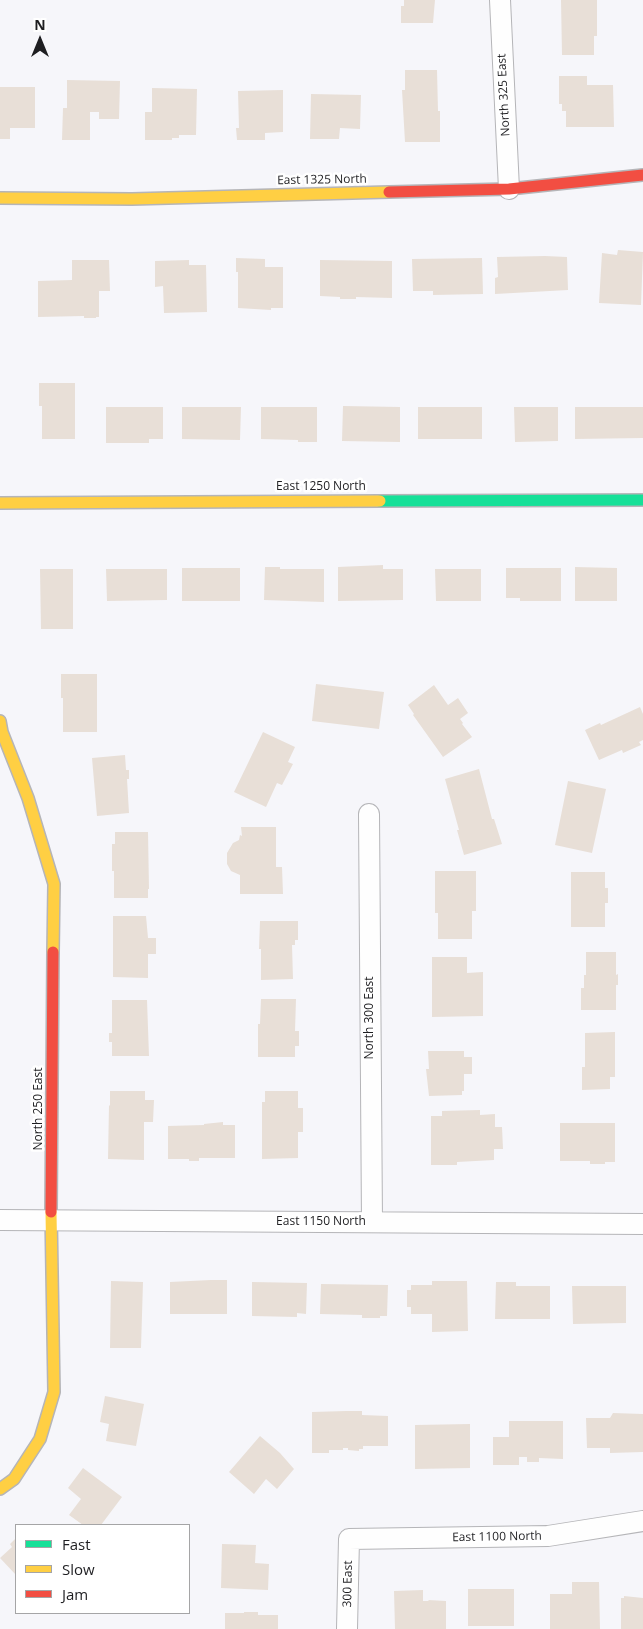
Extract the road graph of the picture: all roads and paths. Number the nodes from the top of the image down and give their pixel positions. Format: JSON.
{"nodes":[{"id":1,"x":500,"y":0,"type":"edge"},
{"id":2,"x":643,"y":175,"type":"edge"},
{"id":3,"x":509,"y":189,"type":"junction"},
{"id":4,"x":0,"y":198,"type":"edge"},
{"id":5,"x":643,"y":500,"type":"edge"},
{"id":6,"x":0,"y":503,"type":"edge"},
{"id":7,"x":0,"y":721,"type":"edge"},
{"id":8,"x":369,"y":814,"type":"dead end"},
{"id":9,"x":0,"y":1220,"type":"edge"},
{"id":10,"x":51,"y":1220,"type":"junction"},
{"id":11,"x":372,"y":1222,"type":"junction"},
{"id":12,"x":643,"y":1224,"type":"edge"},
{"id":13,"x":0,"y":1489,"type":"edge"},
{"id":14,"x":643,"y":1521,"type":"edge"},
{"id":15,"x":349,"y":1539,"type":"joint"},
{"id":16,"x":347,"y":1629,"type":"edge"}],
"edges":[{"from":1,"to":3,"type":"street","name":"North 325 East"},
{"from":2,"to":3,"type":"street","name":"East 1325 North"},
{"from":3,"to":4,"type":"street","name":"East 1325 North"},
{"from":5,"to":6,"type":"street","name":"East 1250 North"},
{"from":7,"to":10,"type":"street","name":"North 250 East"},
{"from":8,"to":11,"type":"street","name":"North 300 East"},
{"from":9,"to":10,"type":"street","name":"East 1150 North"},
{"from":10,"to":11,"type":"street","name":"East 1150 North"},
{"from":10,"to":13,"type":"street","name":"North 250 East"},
{"from":11,"to":12,"type":"street","name":"East 1150 North"},
{"from":14,"to":15,"type":"street","name":"East 1100 North"},
{"from":15,"to":16,"type":"street","name":"300 East"}]}
